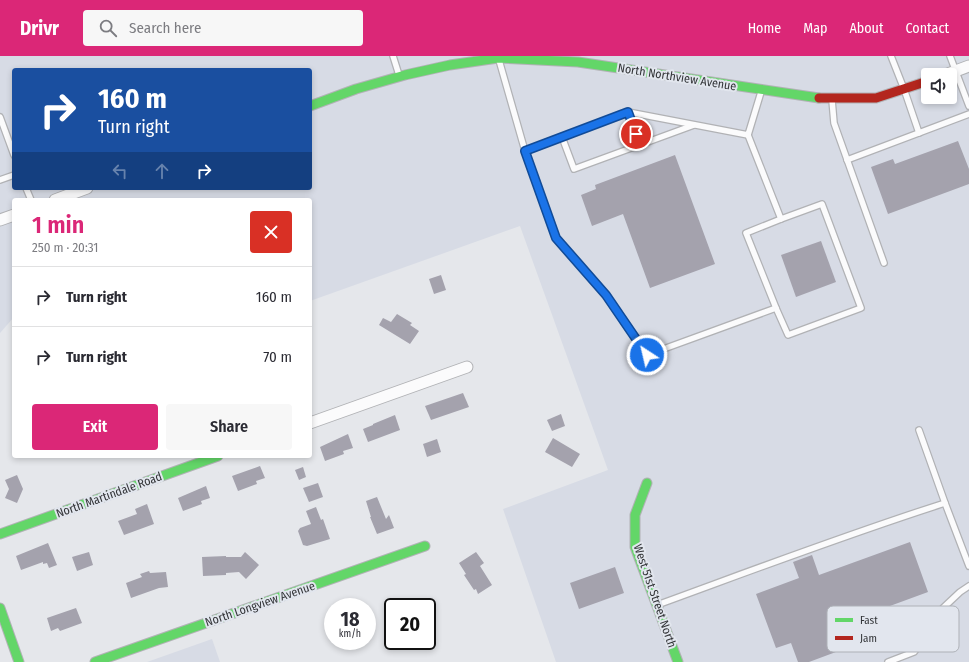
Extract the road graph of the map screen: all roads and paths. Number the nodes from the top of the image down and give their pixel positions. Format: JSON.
{"nodes":[{"id":1,"x":393,"y":56,"type":"edge"},
{"id":2,"x":891,"y":56,"type":"edge"},
{"id":3,"x":950,"y":56,"type":"edge"},
{"id":4,"x":498,"y":57,"type":"edge"},
{"id":5,"x":969,"y":66,"type":"edge"},
{"id":6,"x":950,"y":68,"type":"edge"},
{"id":7,"x":957,"y":70,"type":"edge"},
{"id":8,"x":399,"y":77,"type":"junction"},
{"id":9,"x":921,"y":83,"type":"edge"},
{"id":10,"x":957,"y":85,"type":"edge"},
{"id":11,"x":904,"y":89,"type":"junction"},
{"id":12,"x":762,"y":90,"type":"junction"},
{"id":13,"x":832,"y":98,"type":"junction"},
{"id":14,"x":312,"y":105,"type":"edge"},
{"id":15,"x":969,"y":106,"type":"edge"},
{"id":16,"x":628,"y":112,"type":"junction"},
{"id":17,"x":969,"y":114,"type":"edge"},
{"id":18,"x":0,"y":116,"type":"edge"},
{"id":19,"x":695,"y":125,"type":"junction"},
{"id":20,"x":919,"y":133,"type":"junction"},
{"id":21,"x":748,"y":135,"type":"junction"},
{"id":22,"x":562,"y":137,"type":"junction"},
{"id":23,"x":640,"y":145,"type":"junction"},
{"id":24,"x":12,"y":149,"type":"edge"},
{"id":25,"x":525,"y":151,"type":"junction"},
{"id":26,"x":847,"y":160,"type":"junction"},
{"id":27,"x":12,"y":176,"type":"edge"},
{"id":28,"x":0,"y":180,"type":"edge"},
{"id":29,"x":82,"y":190,"type":"edge"},
{"id":30,"x":60,"y":198,"type":"edge"},
{"id":31,"x":12,"y":216,"type":"edge"},
{"id":32,"x":780,"y":219,"type":"junction"},
{"id":33,"x":0,"y":220,"type":"edge"},
{"id":34,"x":884,"y":263,"type":"dead end"},
{"id":35,"x":776,"y":308,"type":"junction"},
{"id":36,"x":467,"y":367,"type":"dead end"},
{"id":37,"x":312,"y":422,"type":"edge"},
{"id":38,"x":920,"y":430,"type":"dead end"},
{"id":39,"x":212,"y":458,"type":"edge"},
{"id":40,"x":647,"y":483,"type":"dead end"},
{"id":41,"x":945,"y":503,"type":"junction"},
{"id":42,"x":0,"y":534,"type":"edge"},
{"id":43,"x":424,"y":546,"type":"dead end"},
{"id":44,"x":969,"y":566,"type":"edge"},
{"id":45,"x":969,"y":586,"type":"edge"},
{"id":46,"x":657,"y":605,"type":"junction"},
{"id":47,"x":945,"y":606,"type":"edge"},
{"id":48,"x":0,"y":608,"type":"edge"},
{"id":49,"x":914,"y":652,"type":"edge"},
{"id":50,"x":19,"y":662,"type":"edge"},
{"id":51,"x":95,"y":662,"type":"edge"},
{"id":52,"x":678,"y":662,"type":"edge"},
{"id":53,"x":888,"y":662,"type":"edge"}],
"edges":[{"from":1,"to":8,"type":"lane"},
{"from":2,"to":11,"type":"lane"},
{"from":3,"to":6,"type":"lane"},
{"from":4,"to":8,"type":"street","name":"North Northview Avenue"},
{"from":4,"to":12,"type":"street","name":"North Northview Avenue"},
{"from":4,"to":25,"type":"lane"},
{"from":5,"to":7,"type":"street"},
{"from":8,"to":14,"type":"street","name":"North Northview Avenue"},
{"from":9,"to":11,"type":"street","name":"North Northview Avenue"},
{"from":10,"to":15,"type":"lane"},
{"from":11,"to":13,"type":"street","name":"North Northview Avenue"},
{"from":11,"to":20,"type":"lane"},
{"from":12,"to":13,"type":"street","name":"North Northview Avenue"},
{"from":12,"to":21,"type":"lane"},
{"from":13,"to":26,"type":"lane"},
{"from":16,"to":19,"type":"lane"},
{"from":16,"to":22,"type":"lane"},
{"from":16,"to":23,"type":"lane"},
{"from":17,"to":20,"type":"lane"},
{"from":18,"to":24,"type":"lane"},
{"from":19,"to":21,"type":"lane"},
{"from":19,"to":23,"type":"lane"},
{"from":20,"to":26,"type":"lane"},
{"from":21,"to":32,"type":"lane"},
{"from":22,"to":23,"type":"lane"},
{"from":22,"to":25,"type":"lane"},
{"from":25,"to":35,"type":"lane"},
{"from":26,"to":34,"type":"lane"},
{"from":27,"to":28,"type":"lane"},
{"from":29,"to":30,"type":"street"},
{"from":31,"to":33,"type":"street"},
{"from":32,"to":35,"type":"lane"},
{"from":32,"to":35,"type":"lane"},
{"from":36,"to":37,"type":"street"},
{"from":38,"to":41,"type":"lane"},
{"from":39,"to":42,"type":"street","name":"North Martindale Road"},
{"from":40,"to":46,"type":"street","name":"West 51st Street North"},
{"from":41,"to":44,"type":"lane"},
{"from":41,"to":46,"type":"lane"},
{"from":43,"to":51,"type":"street","name":"North Longview Avenue"},
{"from":45,"to":47,"type":"lane"},
{"from":46,"to":52,"type":"street","name":"West 51st Street North"},
{"from":48,"to":50,"type":"street"},
{"from":49,"to":53,"type":"lane"}]}
